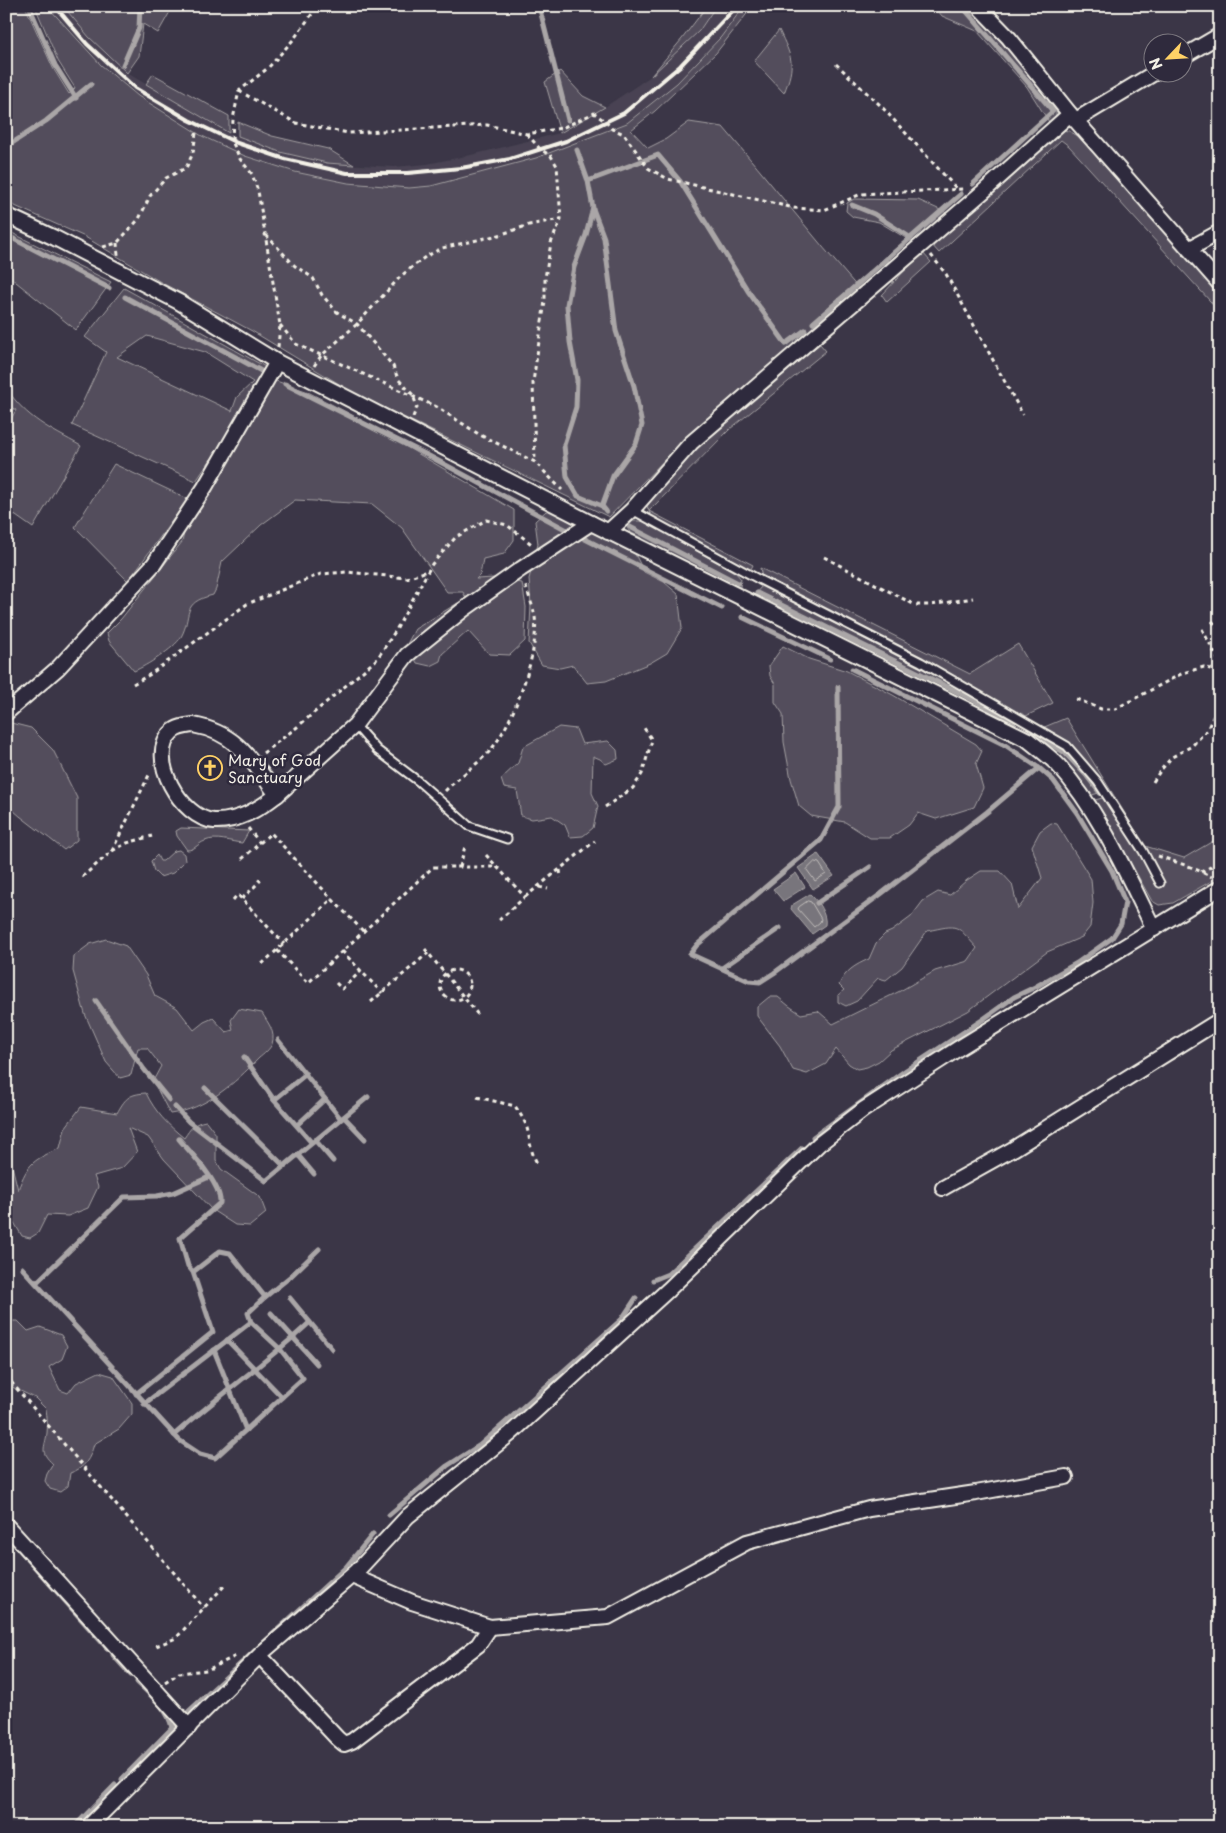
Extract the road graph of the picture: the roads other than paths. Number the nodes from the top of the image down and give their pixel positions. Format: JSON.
{"nodes":[{"id":1,"x":978,"y":6,"type":"edge"},
{"id":2,"x":1220,"y":34,"type":"edge"},
{"id":3,"x":1194,"y":50,"type":"edge"},
{"id":4,"x":1144,"y":79,"type":"edge"},
{"id":5,"x":1073,"y":117,"type":"junction"},
{"id":6,"x":6,"y":215,"type":"edge"},
{"id":7,"x":1220,"y":232,"type":"edge"},
{"id":8,"x":1189,"y":249,"type":"junction"},
{"id":9,"x":1220,"y":284,"type":"edge"},
{"id":10,"x":277,"y":362,"type":"junction"},
{"id":11,"x":632,"y":510,"type":"junction"},
{"id":12,"x":591,"y":524,"type":"junction"},
{"id":13,"x":608,"y":532,"type":"junction"},
{"id":14,"x":6,"y":713,"type":"edge"},
{"id":15,"x":355,"y":725,"type":"junction"},
{"id":16,"x":277,"y":795,"type":"junction"},
{"id":17,"x":506,"y":839,"type":"dead end"},
{"id":18,"x":1160,"y":883,"type":"dead end"},
{"id":19,"x":1217,"y":883,"type":"edge"},
{"id":20,"x":1154,"y":929,"type":"junction"},
{"id":21,"x":1220,"y":1020,"type":"edge"},
{"id":22,"x":943,"y":1188,"type":"dead end"},
{"id":23,"x":1066,"y":1477,"type":"dead end"},
{"id":24,"x":6,"y":1525,"type":"edge"},
{"id":25,"x":352,"y":1576,"type":"junction"},
{"id":26,"x":490,"y":1626,"type":"junction"},
{"id":27,"x":260,"y":1656,"type":"junction"},
{"id":28,"x":189,"y":1726,"type":"junction"},
{"id":29,"x":88,"y":1827,"type":"edge"}],
"edges":[{"from":1,"to":5,"type":"street"},
{"from":2,"to":3,"type":"street"},
{"from":4,"to":5,"type":"street"},
{"from":5,"to":8,"type":"street"},
{"from":5,"to":11,"type":"street"},
{"from":6,"to":10,"type":"street"},
{"from":7,"to":8,"type":"street"},
{"from":8,"to":9,"type":"street"},
{"from":10,"to":12,"type":"street"},
{"from":10,"to":14,"type":"street"},
{"from":11,"to":13,"type":"street"},
{"from":11,"to":18,"type":"lane"},
{"from":12,"to":13,"type":"street"},
{"from":12,"to":15,"type":"street"},
{"from":13,"to":20,"type":"street"},
{"from":15,"to":16,"type":"street"},
{"from":15,"to":17,"type":"lane"},
{"from":16,"to":16,"type":"street"},
{"from":19,"to":20,"type":"street"},
{"from":20,"to":25,"type":"street"},
{"from":21,"to":22,"type":"street"},
{"from":23,"to":26,"type":"street"},
{"from":24,"to":28,"type":"street"},
{"from":25,"to":26,"type":"street"},
{"from":25,"to":27,"type":"street"},
{"from":26,"to":27,"type":"street"},
{"from":27,"to":28,"type":"street"},
{"from":28,"to":29,"type":"street"}]}
